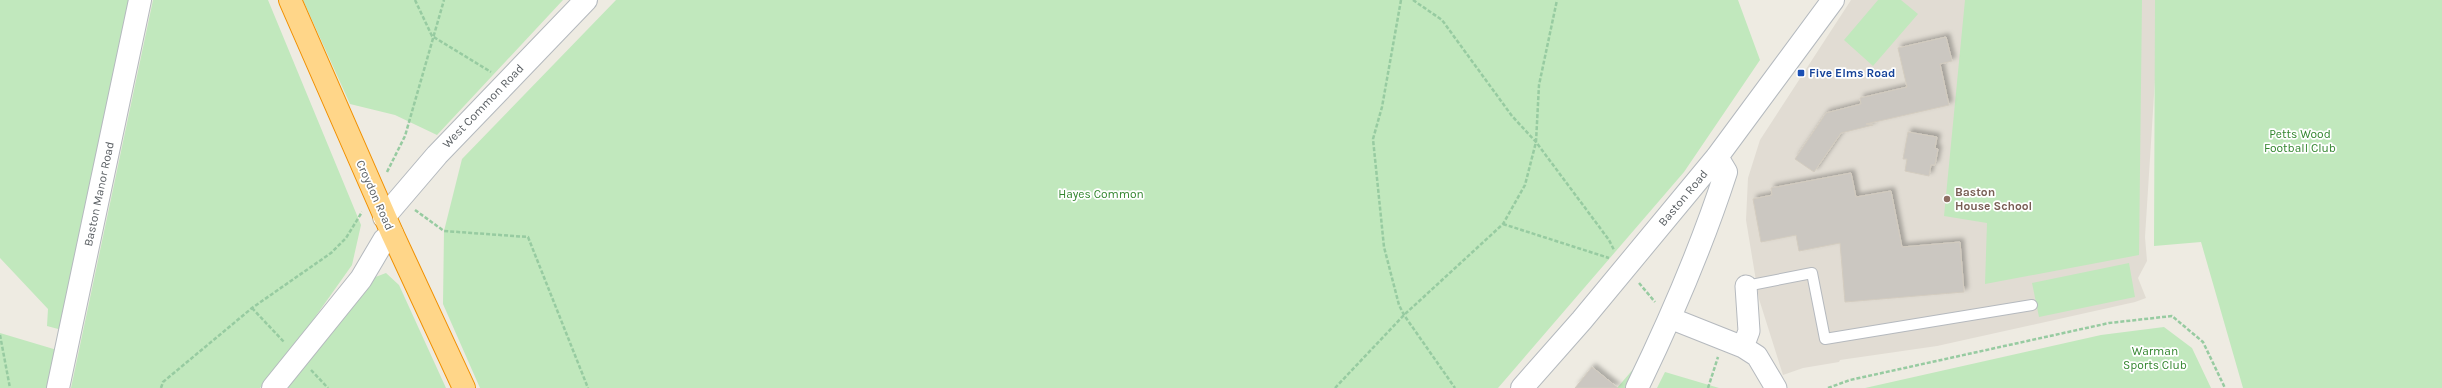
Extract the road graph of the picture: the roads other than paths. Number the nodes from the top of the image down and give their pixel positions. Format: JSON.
{"nodes":[{"id":1,"x":140,"y":0,"type":"edge"},
{"id":2,"x":290,"y":0,"type":"edge"},
{"id":3,"x":586,"y":0,"type":"edge"},
{"id":4,"x":1833,"y":0,"type":"edge"},
{"id":5,"x":1717,"y":157,"type":"junction"},
{"id":6,"x":384,"y":216,"type":"junction"},
{"id":7,"x":1746,"y":286,"type":"joint"},
{"id":8,"x":2032,"y":305,"type":"dead end"},
{"id":9,"x":1670,"y":318,"type":"junction"},
{"id":10,"x":1743,"y":347,"type":"junction"},
{"id":11,"x":58,"y":388,"type":"edge"},
{"id":12,"x":273,"y":388,"type":"edge"},
{"id":13,"x":464,"y":388,"type":"edge"},
{"id":14,"x":1522,"y":388,"type":"edge"},
{"id":15,"x":1637,"y":388,"type":"edge"},
{"id":16,"x":1776,"y":388,"type":"edge"}],
"edges":[{"from":1,"to":11,"type":"street","name":"Baston Manor Road"},
{"from":2,"to":6,"type":"highway","name":"Croydon Road"},
{"from":3,"to":6,"type":"street","name":"West Common Road"},
{"from":4,"to":5,"type":"street","name":"Baston Road"},
{"from":5,"to":9,"type":"street"},
{"from":5,"to":14,"type":"street","name":"Baston Road"},
{"from":6,"to":12,"type":"street","name":"West Common Road"},
{"from":6,"to":13,"type":"highway","name":"Croydon Road"},
{"from":7,"to":8,"type":"lane"},
{"from":7,"to":10,"type":"street"},
{"from":9,"to":10,"type":"street"},
{"from":9,"to":15,"type":"street"},
{"from":10,"to":16,"type":"street"}]}
